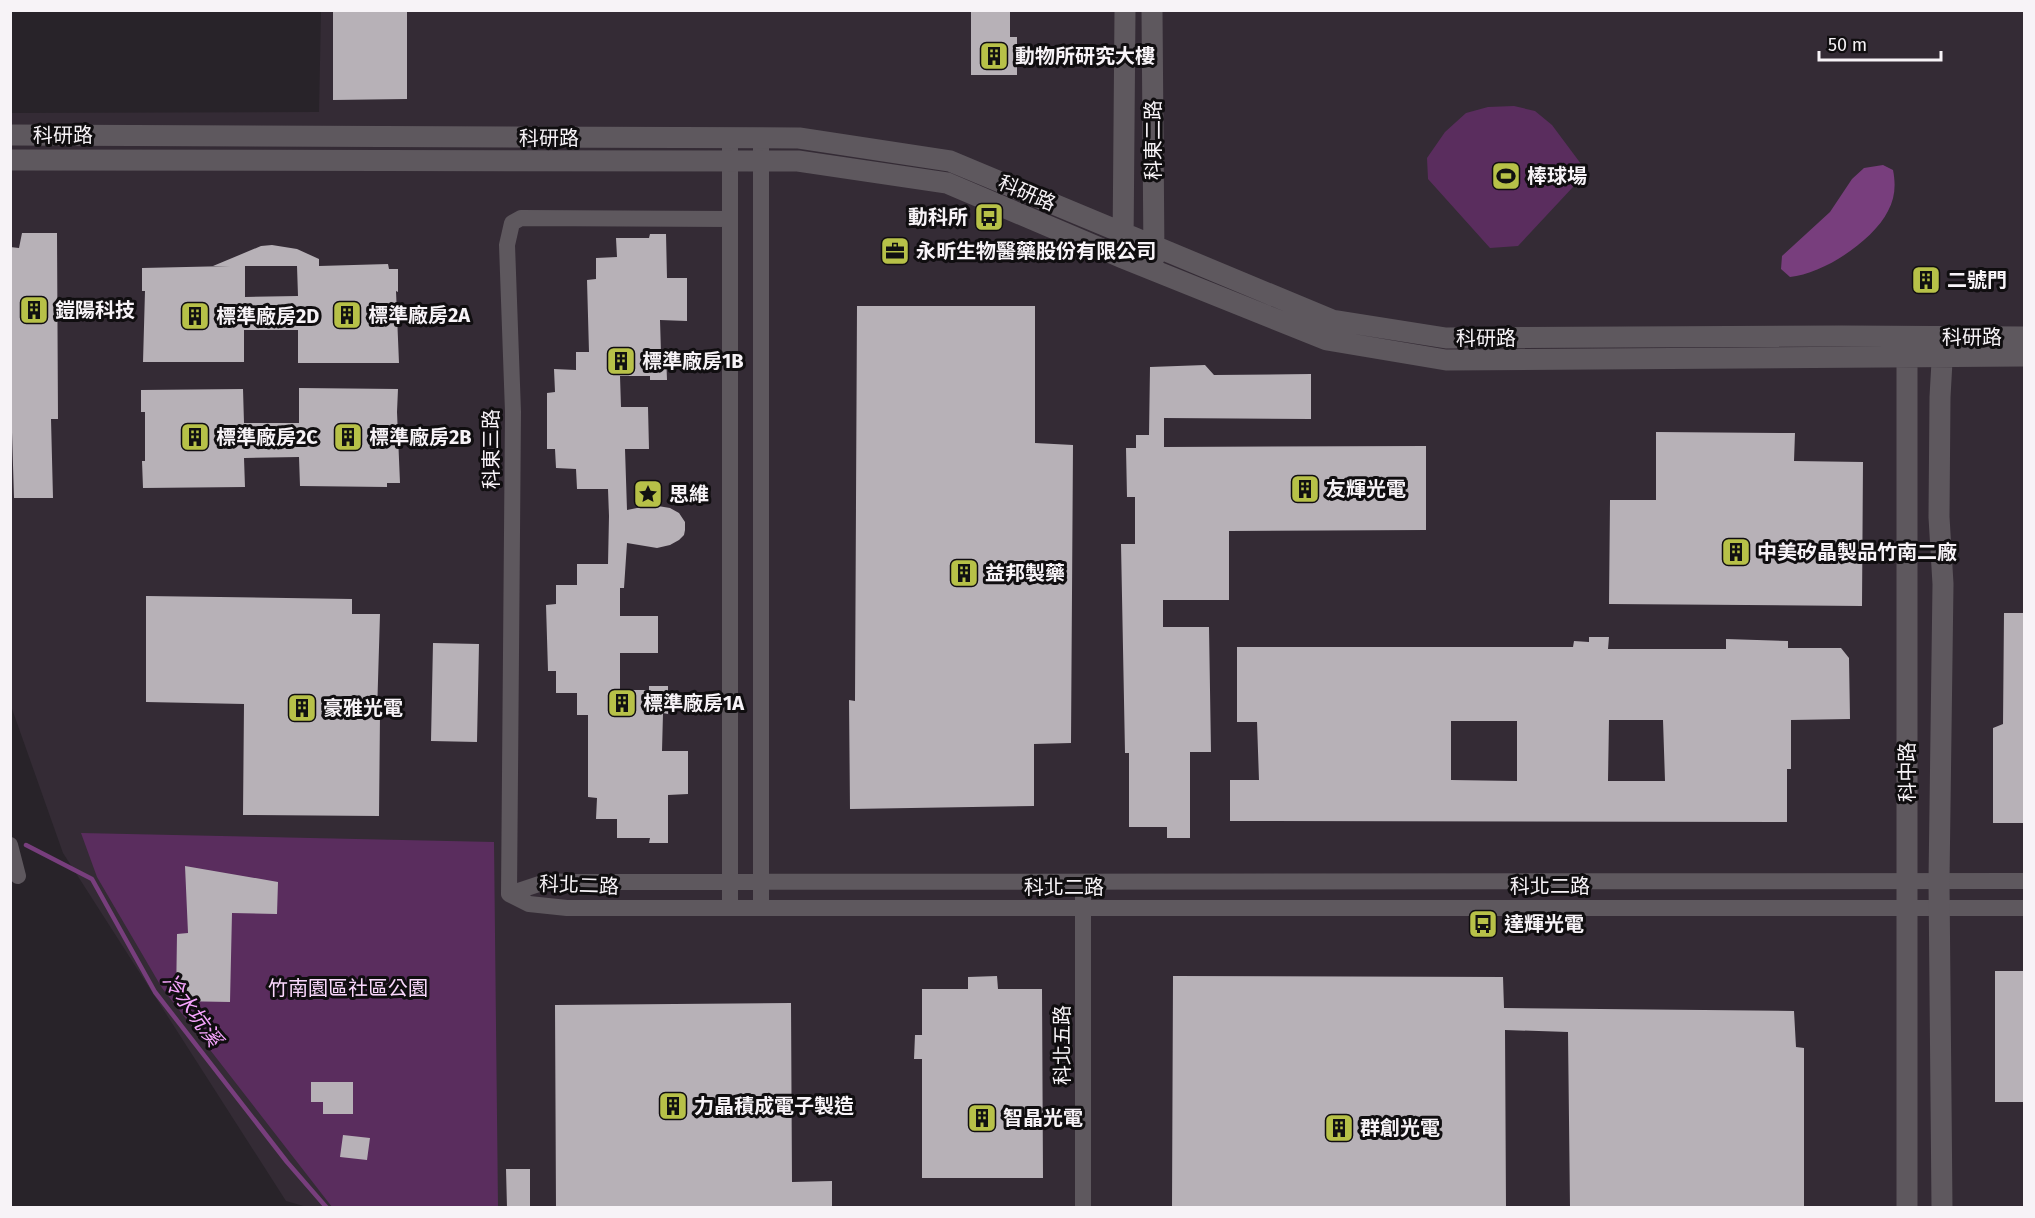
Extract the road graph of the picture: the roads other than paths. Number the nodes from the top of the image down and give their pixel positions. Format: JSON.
{"nodes":[{"id":1,"x":1125,"y":14,"type":"edge"},
{"id":2,"x":1152,"y":14,"type":"edge"},
{"id":3,"x":10,"y":135,"type":"edge"},
{"id":4,"x":730,"y":138,"type":"junction"},
{"id":5,"x":761,"y":138,"type":"junction"},
{"id":6,"x":10,"y":160,"type":"edge"},
{"id":7,"x":730,"y":160,"type":"junction"},
{"id":8,"x":761,"y":161,"type":"junction"},
{"id":9,"x":730,"y":219,"type":"junction"},
{"id":10,"x":1123,"y":234,"type":"junction"},
{"id":11,"x":1153,"y":246,"type":"junction"},
{"id":12,"x":1123,"y":258,"type":"junction"},
{"id":13,"x":1154,"y":270,"type":"junction"},
{"id":14,"x":2025,"y":337,"type":"edge"},
{"id":15,"x":1907,"y":347,"type":"junction"},
{"id":16,"x":1943,"y":347,"type":"junction"},
{"id":17,"x":2025,"y":356,"type":"edge"},
{"id":18,"x":10,"y":845,"type":"edge"},
{"id":19,"x":18,"y":876,"type":"dead end"},
{"id":20,"x":1939,"y":881,"type":"junction"},
{"id":21,"x":2025,"y":881,"type":"edge"},
{"id":22,"x":730,"y":882,"type":"junction"},
{"id":23,"x":761,"y":882,"type":"junction"},
{"id":24,"x":1083,"y":882,"type":"junction"},
{"id":25,"x":1907,"y":882,"type":"junction"},
{"id":26,"x":509,"y":894,"type":"junction"},
{"id":27,"x":1907,"y":907,"type":"junction"},
{"id":28,"x":730,"y":908,"type":"junction"},
{"id":29,"x":761,"y":908,"type":"junction"},
{"id":30,"x":1083,"y":908,"type":"junction"},
{"id":31,"x":2025,"y":908,"type":"edge"},
{"id":32,"x":1939,"y":909,"type":"junction"},
{"id":33,"x":1083,"y":1208,"type":"edge"},
{"id":34,"x":1907,"y":1208,"type":"edge"},
{"id":35,"x":1942,"y":1208,"type":"edge"}],
"edges":[{"from":1,"to":2,"type":"street"},
{"from":1,"to":10,"type":"street","name":"科東二路"},
{"from":2,"to":11,"type":"street","name":"科東二路"},
{"from":3,"to":4,"type":"street","name":"科研路"},
{"from":4,"to":5,"type":"street","name":"科研路"},
{"from":4,"to":7,"type":"street"},
{"from":5,"to":8,"type":"street"},
{"from":5,"to":10,"type":"street","name":"科研路"},
{"from":6,"to":7,"type":"street","name":"科研路"},
{"from":7,"to":8,"type":"street","name":"科研路"},
{"from":7,"to":9,"type":"street"},
{"from":8,"to":12,"type":"street","name":"科研路"},
{"from":8,"to":23,"type":"street"},
{"from":9,"to":22,"type":"street"},
{"from":9,"to":26,"type":"street","name":"科東三路"},
{"from":10,"to":11,"type":"street","name":"科研路"},
{"from":10,"to":12,"type":"street","name":"科東二路"},
{"from":11,"to":13,"type":"street","name":"科東二路"},
{"from":11,"to":15,"type":"street","name":"科研路"},
{"from":12,"to":13,"type":"street","name":"科研路"},
{"from":13,"to":15,"type":"street","name":"科研路"},
{"from":14,"to":16,"type":"street","name":"科研路"},
{"from":15,"to":16,"type":"street","name":"科研路"},
{"from":15,"to":25,"type":"street","name":"科中路"},
{"from":16,"to":17,"type":"street","name":"科研路"},
{"from":16,"to":20,"type":"street","name":"科中路"},
{"from":18,"to":19,"type":"street"},
{"from":20,"to":21,"type":"street","name":"科北二路"},
{"from":20,"to":25,"type":"street","name":"科北二路"},
{"from":20,"to":32,"type":"street","name":"科中路"},
{"from":22,"to":23,"type":"street","name":"科北二路"},
{"from":22,"to":26,"type":"street","name":"科北二路"},
{"from":22,"to":28,"type":"street"},
{"from":23,"to":24,"type":"street","name":"科北二路"},
{"from":23,"to":29,"type":"street"},
{"from":24,"to":25,"type":"street","name":"科北二路"},
{"from":24,"to":30,"type":"street","name":"科北五路"},
{"from":25,"to":27,"type":"street","name":"科中路"},
{"from":26,"to":28,"type":"street","name":"科北二路"},
{"from":27,"to":30,"type":"street","name":"科北二路"},
{"from":27,"to":32,"type":"street","name":"科北二路"},
{"from":27,"to":34,"type":"street","name":"科中路"},
{"from":28,"to":29,"type":"street","name":"科北二路"},
{"from":29,"to":30,"type":"street","name":"科北二路"},
{"from":30,"to":33,"type":"street","name":"科北五路"},
{"from":31,"to":32,"type":"street","name":"科北二路"},
{"from":32,"to":35,"type":"street","name":"科中路"}]}
